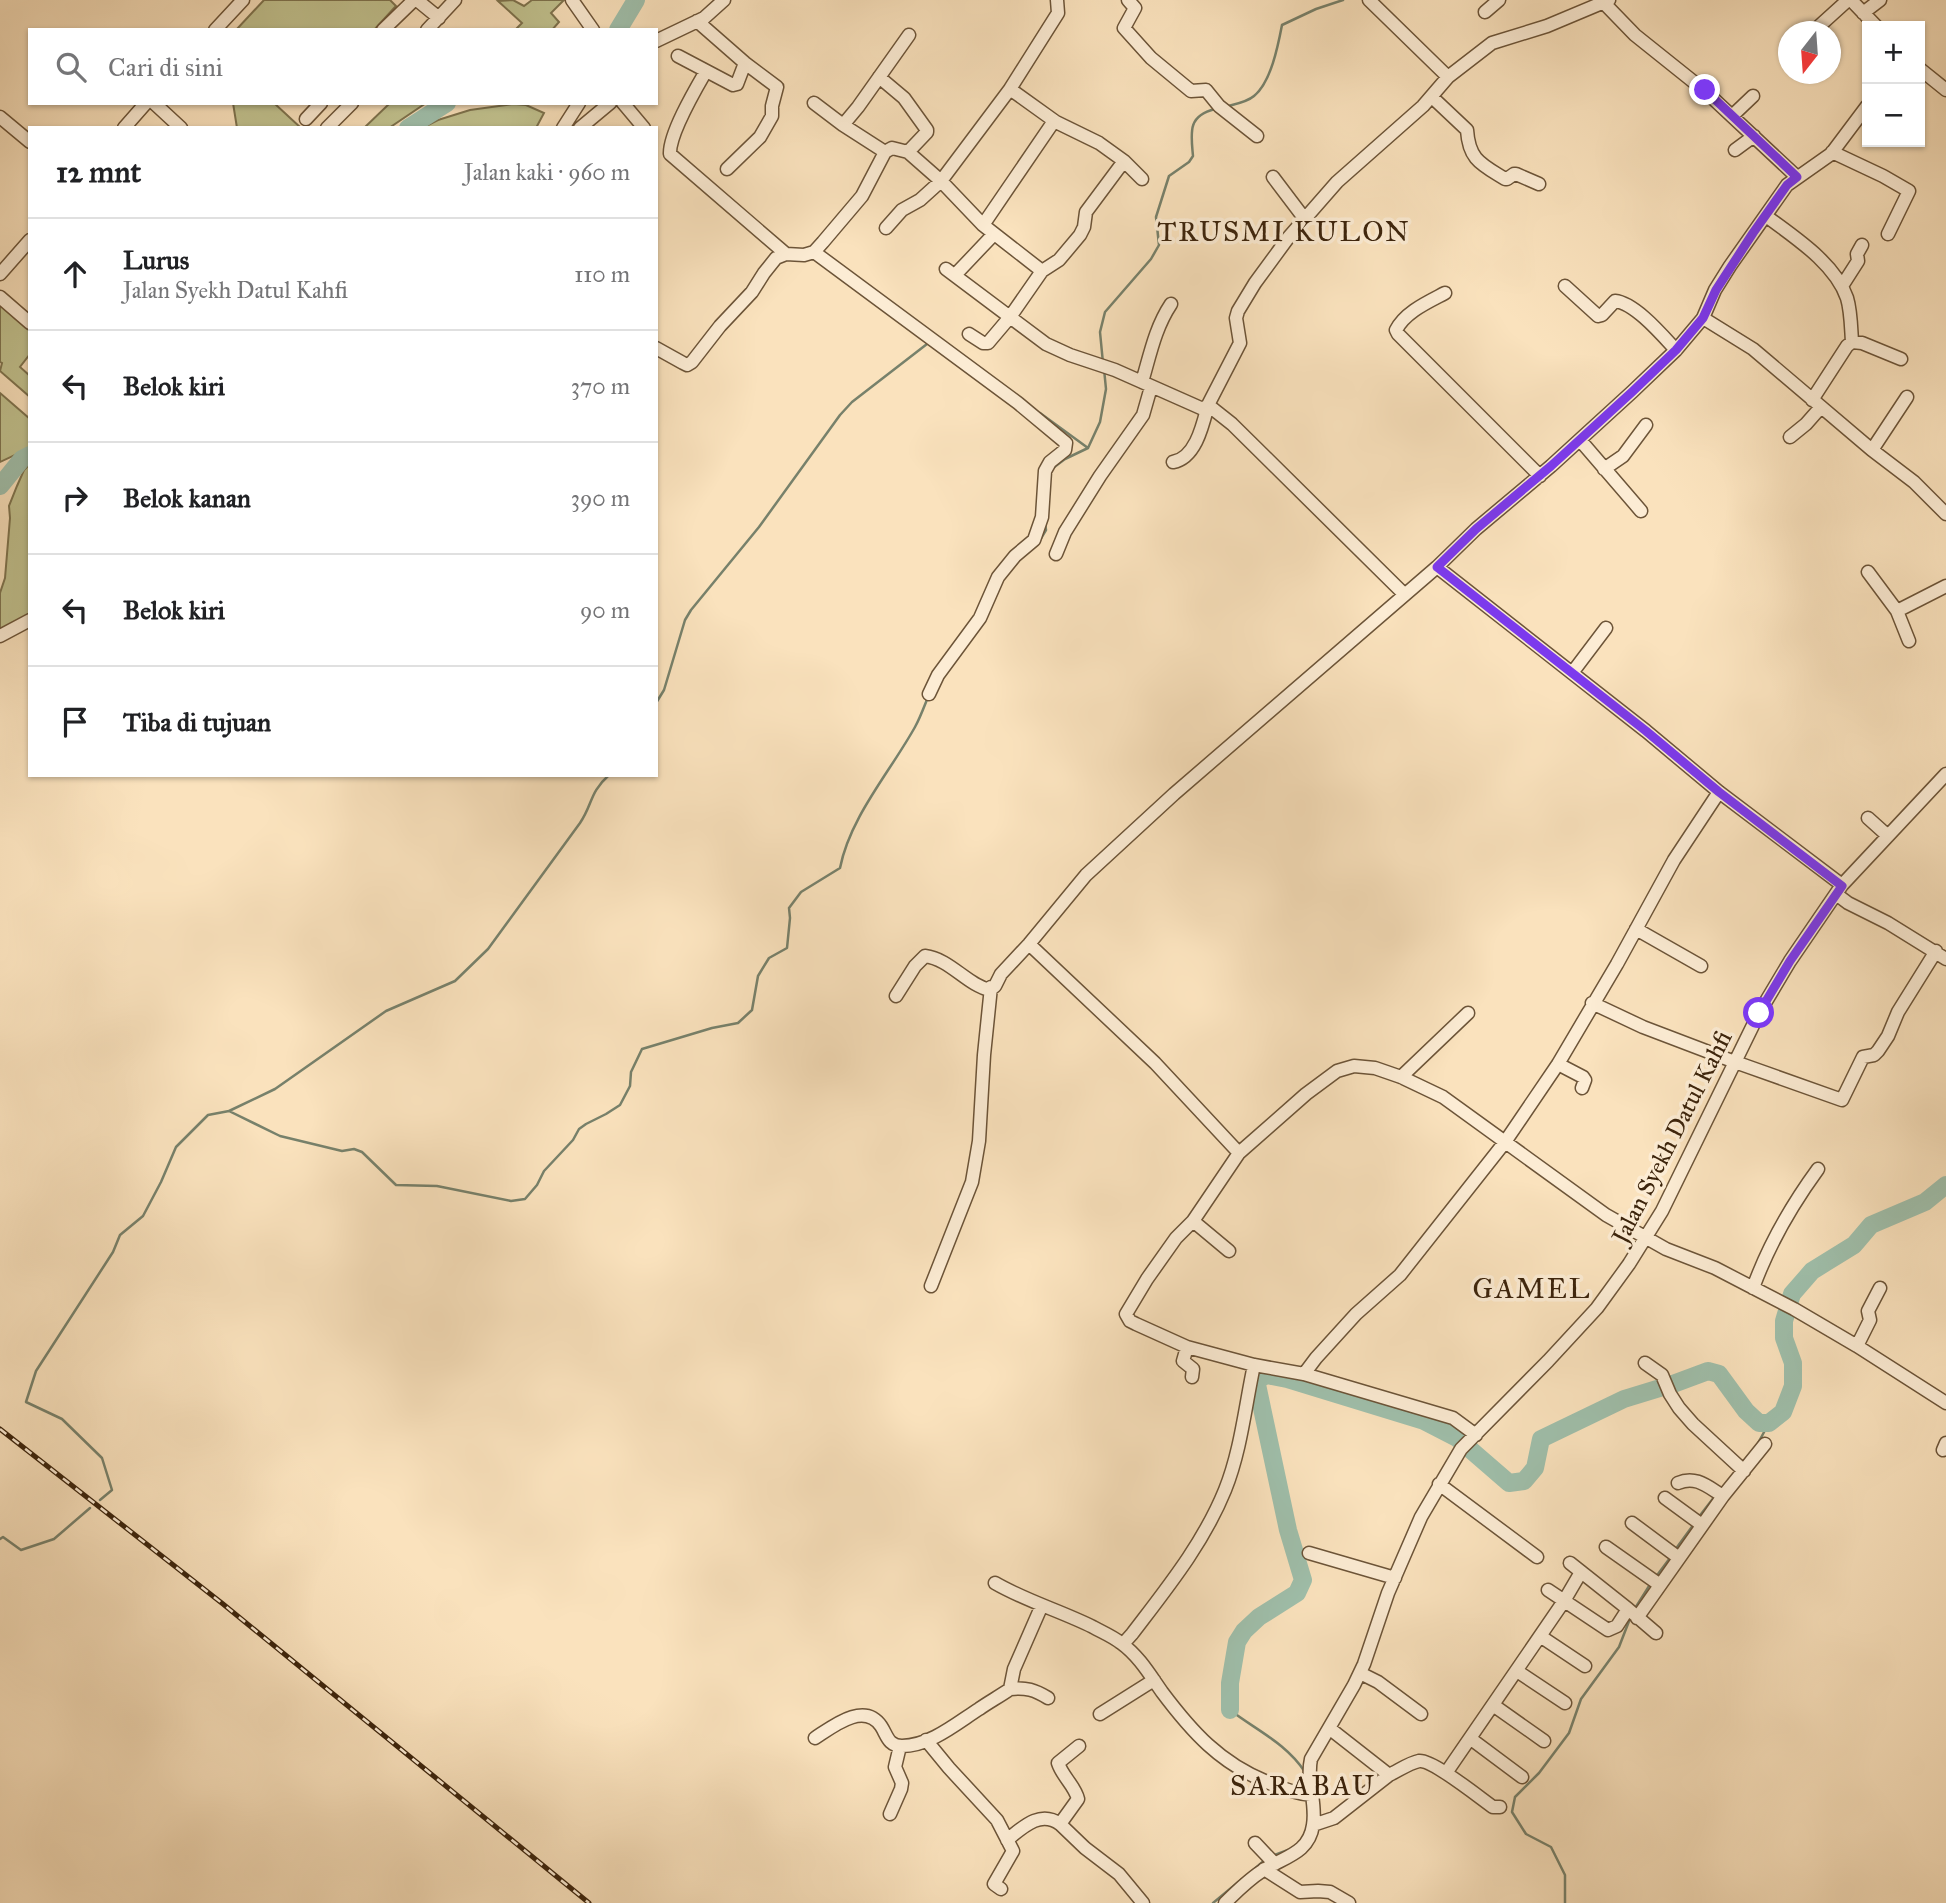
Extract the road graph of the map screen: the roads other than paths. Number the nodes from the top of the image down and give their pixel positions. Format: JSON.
{"nodes":[{"id":1,"x":243,"y":0,"type":"edge"},
{"id":2,"x":416,"y":0,"type":"edge"},
{"id":3,"x":455,"y":0,"type":"edge"},
{"id":4,"x":572,"y":0,"type":"edge"},
{"id":5,"x":724,"y":0,"type":"edge"},
{"id":6,"x":1057,"y":0,"type":"edge"},
{"id":7,"x":1128,"y":0,"type":"edge"},
{"id":8,"x":1369,"y":0,"type":"edge"},
{"id":9,"x":1499,"y":0,"type":"edge"},
{"id":10,"x":1849,"y":0,"type":"edge"},
{"id":11,"x":1880,"y":0,"type":"edge"},
{"id":12,"x":1607,"y":1,"type":"edge"},
{"id":13,"x":1485,"y":12,"type":"dead end"},
{"id":14,"x":1863,"y":13,"type":"junction"},
{"id":15,"x":439,"y":18,"type":"junction"},
{"id":16,"x":697,"y":21,"type":"junction"},
{"id":17,"x":1825,"y":21,"type":"edge"},
{"id":18,"x":1871,"y":21,"type":"edge"},
{"id":19,"x":217,"y":28,"type":"edge"},
{"id":20,"x":385,"y":28,"type":"edge"},
{"id":21,"x":429,"y":28,"type":"edge"},
{"id":22,"x":592,"y":28,"type":"edge"},
{"id":23,"x":909,"y":35,"type":"dead end"},
{"id":24,"x":658,"y":40,"type":"edge"},
{"id":25,"x":678,"y":56,"type":"dead end"},
{"id":26,"x":745,"y":63,"type":"junction"},
{"id":27,"x":706,"y":71,"type":"junction"},
{"id":28,"x":1925,"y":73,"type":"edge"},
{"id":29,"x":879,"y":77,"type":"junction"},
{"id":30,"x":1448,"y":77,"type":"junction"},
{"id":31,"x":1010,"y":89,"type":"junction"},
{"id":32,"x":1946,"y":90,"type":"edge"},
{"id":33,"x":1753,"y":96,"type":"dead end"},
{"id":34,"x":1432,"y":97,"type":"junction"},
{"id":35,"x":814,"y":103,"type":"dead end"},
{"id":36,"x":144,"y":105,"type":"edge"},
{"id":37,"x":157,"y":105,"type":"edge"},
{"id":38,"x":319,"y":105,"type":"edge"},
{"id":39,"x":350,"y":105,"type":"edge"},
{"id":40,"x":578,"y":105,"type":"edge"},
{"id":41,"x":607,"y":105,"type":"edge"},
{"id":42,"x":625,"y":105,"type":"edge"},
{"id":43,"x":1862,"y":113,"type":"edge"},
{"id":44,"x":1732,"y":116,"type":"junction"},
{"id":45,"x":0,"y":117,"type":"edge"},
{"id":46,"x":306,"y":118,"type":"dead end"},
{"id":47,"x":1054,"y":121,"type":"junction"},
{"id":48,"x":843,"y":125,"type":"junction"},
{"id":49,"x":126,"y":126,"type":"edge"},
{"id":50,"x":179,"y":126,"type":"edge"},
{"id":51,"x":329,"y":126,"type":"edge"},
{"id":52,"x":571,"y":126,"type":"edge"},
{"id":53,"x":573,"y":126,"type":"edge"},
{"id":54,"x":642,"y":126,"type":"edge"},
{"id":55,"x":1256,"y":136,"type":"dead end"},
{"id":56,"x":1754,"y":136,"type":"junction"},
{"id":57,"x":28,"y":140,"type":"edge"},
{"id":58,"x":1735,"y":150,"type":"dead end"},
{"id":59,"x":885,"y":152,"type":"junction"},
{"id":60,"x":908,"y":152,"type":"junction"},
{"id":61,"x":1832,"y":152,"type":"junction"},
{"id":62,"x":1124,"y":161,"type":"junction"},
{"id":63,"x":727,"y":169,"type":"dead end"},
{"id":64,"x":1273,"y":177,"type":"dead end"},
{"id":65,"x":1797,"y":177,"type":"junction"},
{"id":66,"x":1142,"y":179,"type":"dead end"},
{"id":67,"x":941,"y":181,"type":"junction"},
{"id":68,"x":1539,"y":184,"type":"dead end"},
{"id":69,"x":1766,"y":216,"type":"junction"},
{"id":70,"x":1304,"y":218,"type":"junction"},
{"id":71,"x":983,"y":225,"type":"junction"},
{"id":72,"x":886,"y":228,"type":"dead end"},
{"id":73,"x":994,"y":234,"type":"junction"},
{"id":74,"x":1888,"y":234,"type":"dead end"},
{"id":75,"x":28,"y":242,"type":"edge"},
{"id":76,"x":1861,"y":244,"type":"dead end"},
{"id":77,"x":814,"y":252,"type":"junction"},
{"id":78,"x":786,"y":254,"type":"junction"},
{"id":79,"x":1042,"y":271,"type":"junction"},
{"id":80,"x":0,"y":274,"type":"edge"},
{"id":81,"x":1565,"y":286,"type":"dead end"},
{"id":82,"x":1842,"y":286,"type":"junction"},
{"id":83,"x":1446,"y":293,"type":"dead end"},
{"id":84,"x":0,"y":297,"type":"edge"},
{"id":85,"x":1171,"y":304,"type":"dead end"},
{"id":86,"x":1010,"y":317,"type":"junction"},
{"id":87,"x":1703,"y":318,"type":"junction"},
{"id":88,"x":28,"y":321,"type":"edge"},
{"id":89,"x":969,"y":334,"type":"dead end"},
{"id":90,"x":1852,"y":341,"type":"junction"},
{"id":91,"x":658,"y":349,"type":"edge"},
{"id":92,"x":1676,"y":350,"type":"junction"},
{"id":93,"x":1901,"y":359,"type":"dead end"},
{"id":94,"x":1147,"y":384,"type":"junction"},
{"id":95,"x":1907,"y":397,"type":"dead end"},
{"id":96,"x":1816,"y":403,"type":"junction"},
{"id":97,"x":1208,"y":405,"type":"junction"},
{"id":98,"x":1646,"y":425,"type":"dead end"},
{"id":99,"x":1790,"y":437,"type":"dead end"},
{"id":100,"x":1580,"y":440,"type":"junction"},
{"id":101,"x":1872,"y":450,"type":"junction"},
{"id":102,"x":1173,"y":462,"type":"dead end"},
{"id":103,"x":1604,"y":469,"type":"junction"},
{"id":104,"x":1540,"y":476,"type":"junction"},
{"id":105,"x":1641,"y":511,"type":"dead end"},
{"id":106,"x":1946,"y":514,"type":"edge"},
{"id":107,"x":1056,"y":554,"type":"dead end"},
{"id":108,"x":1437,"y":567,"type":"junction"},
{"id":109,"x":1868,"y":572,"type":"dead end"},
{"id":110,"x":1946,"y":586,"type":"edge"},
{"id":111,"x":1404,"y":594,"type":"junction"},
{"id":112,"x":1897,"y":611,"type":"junction"},
{"id":113,"x":28,"y":621,"type":"edge"},
{"id":114,"x":1606,"y":628,"type":"dead end"},
{"id":115,"x":0,"y":636,"type":"edge"},
{"id":116,"x":1909,"y":641,"type":"dead end"},
{"id":117,"x":1572,"y":673,"type":"junction"},
{"id":118,"x":929,"y":694,"type":"dead end"},
{"id":119,"x":1946,"y":774,"type":"edge"},
{"id":120,"x":1719,"y":792,"type":"junction"},
{"id":121,"x":1868,"y":818,"type":"dead end"},
{"id":122,"x":1888,"y":836,"type":"junction"},
{"id":123,"x":1839,"y":890,"type":"junction"},
{"id":124,"x":1636,"y":929,"type":"junction"},
{"id":125,"x":1029,"y":944,"type":"junction"},
{"id":126,"x":1941,"y":955,"type":"edge"},
{"id":127,"x":1701,"y":966,"type":"dead end"},
{"id":128,"x":991,"y":987,"type":"junction"},
{"id":129,"x":896,"y":996,"type":"dead end"},
{"id":130,"x":1592,"y":1003,"type":"junction"},
{"id":131,"x":1468,"y":1013,"type":"dead end"},
{"id":132,"x":1735,"y":1062,"type":"junction"},
{"id":133,"x":1558,"y":1064,"type":"junction"},
{"id":134,"x":1401,"y":1077,"type":"junction"},
{"id":135,"x":1582,"y":1088,"type":"dead end"},
{"id":136,"x":1506,"y":1142,"type":"junction"},
{"id":137,"x":1239,"y":1153,"type":"junction"},
{"id":138,"x":1818,"y":1169,"type":"dead end"},
{"id":139,"x":1193,"y":1221,"type":"junction"},
{"id":140,"x":1646,"y":1238,"type":"junction"},
{"id":141,"x":1229,"y":1251,"type":"dead end"},
{"id":142,"x":931,"y":1286,"type":"dead end"},
{"id":143,"x":1753,"y":1288,"type":"junction"},
{"id":144,"x":1880,"y":1288,"type":"dead end"},
{"id":145,"x":1857,"y":1346,"type":"junction"},
{"id":146,"x":1186,"y":1347,"type":"junction"},
{"id":147,"x":1645,"y":1363,"type":"dead end"},
{"id":148,"x":1254,"y":1365,"type":"junction"},
{"id":149,"x":1304,"y":1374,"type":"junction"},
{"id":150,"x":1192,"y":1377,"type":"dead end"},
{"id":151,"x":1946,"y":1404,"type":"edge"},
{"id":152,"x":1475,"y":1436,"type":"junction"},
{"id":153,"x":1765,"y":1444,"type":"dead end"},
{"id":154,"x":1740,"y":1468,"type":"junction"},
{"id":155,"x":1678,"y":1483,"type":"dead end"},
{"id":156,"x":1439,"y":1484,"type":"junction"},
{"id":157,"x":1719,"y":1494,"type":"junction"},
{"id":158,"x":1665,"y":1497,"type":"dead end"},
{"id":159,"x":1697,"y":1522,"type":"junction"},
{"id":160,"x":1632,"y":1523,"type":"dead end"},
{"id":161,"x":1606,"y":1547,"type":"dead end"},
{"id":162,"x":1309,"y":1553,"type":"dead end"},
{"id":163,"x":1676,"y":1555,"type":"junction"},
{"id":164,"x":1537,"y":1557,"type":"dead end"},
{"id":165,"x":1570,"y":1563,"type":"dead end"},
{"id":166,"x":1581,"y":1573,"type":"junction"},
{"id":167,"x":1395,"y":1578,"type":"junction"},
{"id":168,"x":1656,"y":1582,"type":"junction"},
{"id":169,"x":995,"y":1583,"type":"dead end"},
{"id":170,"x":1548,"y":1590,"type":"dead end"},
{"id":171,"x":1564,"y":1601,"type":"junction"},
{"id":172,"x":1042,"y":1605,"type":"junction"},
{"id":173,"x":1633,"y":1613,"type":"junction"},
{"id":174,"x":1656,"y":1633,"type":"dead end"},
{"id":175,"x":1540,"y":1636,"type":"junction"},
{"id":176,"x":1123,"y":1644,"type":"junction"},
{"id":177,"x":1585,"y":1666,"type":"dead end"},
{"id":178,"x":1517,"y":1671,"type":"junction"},
{"id":179,"x":1360,"y":1673,"type":"junction"},
{"id":180,"x":1154,"y":1680,"type":"junction"},
{"id":181,"x":1010,"y":1689,"type":"junction"},
{"id":182,"x":1048,"y":1698,"type":"dead end"},
{"id":183,"x":1565,"y":1703,"type":"dead end"},
{"id":184,"x":1493,"y":1705,"type":"junction"},
{"id":185,"x":1100,"y":1714,"type":"dead end"},
{"id":186,"x":1421,"y":1714,"type":"dead end"},
{"id":187,"x":1329,"y":1728,"type":"junction"},
{"id":188,"x":815,"y":1738,"type":"dead end"},
{"id":189,"x":926,"y":1740,"type":"junction"},
{"id":190,"x":1471,"y":1740,"type":"junction"},
{"id":191,"x":1544,"y":1741,"type":"dead end"},
{"id":192,"x":900,"y":1746,"type":"junction"},
{"id":193,"x":1079,"y":1746,"type":"dead end"},
{"id":194,"x":1446,"y":1773,"type":"junction"},
{"id":195,"x":1389,"y":1775,"type":"junction"},
{"id":196,"x":1522,"y":1777,"type":"dead end"},
{"id":197,"x":1309,"y":1795,"type":"junction"},
{"id":198,"x":1500,"y":1807,"type":"dead end"},
{"id":199,"x":890,"y":1814,"type":"dead end"},
{"id":200,"x":1060,"y":1825,"type":"junction"},
{"id":201,"x":1313,"y":1825,"type":"junction"},
{"id":202,"x":1007,"y":1840,"type":"junction"},
{"id":203,"x":1255,"y":1843,"type":"dead end"},
{"id":204,"x":1269,"y":1862,"type":"junction"},
{"id":205,"x":1001,"y":1889,"type":"dead end"},
{"id":206,"x":1143,"y":1903,"type":"edge"},
{"id":207,"x":1225,"y":1903,"type":"edge"},
{"id":208,"x":1349,"y":1903,"type":"edge"}],
"edges":[{"from":1,"to":19,"type":"street"},
{"from":2,"to":15,"type":"street"},
{"from":2,"to":20,"type":"street"},
{"from":3,"to":15,"type":"street"},
{"from":4,"to":22,"type":"street"},
{"from":5,"to":16,"type":"street"},
{"from":6,"to":31,"type":"street"},
{"from":7,"to":55,"type":"street"},
{"from":8,"to":30,"type":"street"},
{"from":9,"to":13,"type":"street"},
{"from":10,"to":14,"type":"street"},
{"from":10,"to":17,"type":"street"},
{"from":11,"to":14,"type":"street"},
{"from":12,"to":30,"type":"street"},
{"from":12,"to":44,"type":"street"},
{"from":14,"to":18,"type":"street"},
{"from":15,"to":21,"type":"street"},
{"from":16,"to":24,"type":"street"},
{"from":16,"to":26,"type":"street"},
{"from":23,"to":29,"type":"street"},
{"from":25,"to":27,"type":"street"},
{"from":26,"to":27,"type":"street"},
{"from":26,"to":63,"type":"street"},
{"from":27,"to":78,"type":"street"},
{"from":28,"to":32,"type":"street"},
{"from":29,"to":48,"type":"street"},
{"from":29,"to":60,"type":"street"},
{"from":30,"to":34,"type":"street"},
{"from":31,"to":47,"type":"street"},
{"from":31,"to":67,"type":"street"},
{"from":33,"to":44,"type":"street"},
{"from":34,"to":68,"type":"street"},
{"from":34,"to":70,"type":"street"},
{"from":35,"to":48,"type":"street"},
{"from":36,"to":49,"type":"street"},
{"from":37,"to":50,"type":"street"},
{"from":38,"to":46,"type":"street"},
{"from":39,"to":51,"type":"street"},
{"from":40,"to":52,"type":"street"},
{"from":41,"to":53,"type":"street"},
{"from":42,"to":54,"type":"street"},
{"from":43,"to":61,"type":"street"},
{"from":44,"to":56,"type":"street"},
{"from":45,"to":57,"type":"street"},
{"from":47,"to":62,"type":"street"},
{"from":47,"to":71,"type":"street"},
{"from":48,"to":59,"type":"street"},
{"from":56,"to":58,"type":"street"},
{"from":56,"to":65,"type":"street"},
{"from":59,"to":60,"type":"street"},
{"from":59,"to":77,"type":"street"},
{"from":60,"to":67,"type":"street"},
{"from":61,"to":65,"type":"street"},
{"from":61,"to":74,"type":"street"},
{"from":62,"to":66,"type":"street"},
{"from":62,"to":79,"type":"street"},
{"from":64,"to":70,"type":"street"},
{"from":65,"to":69,"type":"street"},
{"from":67,"to":71,"type":"street"},
{"from":67,"to":72,"type":"street"},
{"from":69,"to":82,"type":"street"},
{"from":69,"to":87,"type":"street"},
{"from":70,"to":97,"type":"street"},
{"from":71,"to":73,"type":"street"},
{"from":73,"to":79,"type":"street"},
{"from":73,"to":86,"type":"street"},
{"from":75,"to":80,"type":"street"},
{"from":76,"to":82,"type":"street"},
{"from":77,"to":78,"type":"street"},
{"from":77,"to":118,"type":"street"},
{"from":78,"to":91,"type":"street"},
{"from":79,"to":86,"type":"street"},
{"from":81,"to":92,"type":"street"},
{"from":82,"to":90,"type":"street"},
{"from":83,"to":104,"type":"street"},
{"from":84,"to":88,"type":"street"},
{"from":85,"to":94,"type":"street"},
{"from":86,"to":89,"type":"street"},
{"from":86,"to":94,"type":"street"},
{"from":87,"to":92,"type":"street"},
{"from":87,"to":96,"type":"street"},
{"from":90,"to":93,"type":"street"},
{"from":90,"to":96,"type":"street"},
{"from":92,"to":100,"type":"street"},
{"from":94,"to":97,"type":"street"},
{"from":94,"to":107,"type":"street"},
{"from":95,"to":101,"type":"street"},
{"from":96,"to":99,"type":"street"},
{"from":96,"to":101,"type":"street"},
{"from":97,"to":102,"type":"street"},
{"from":97,"to":111,"type":"street"},
{"from":98,"to":103,"type":"street"},
{"from":100,"to":103,"type":"street"},
{"from":100,"to":104,"type":"street"},
{"from":101,"to":106,"type":"street"},
{"from":103,"to":105,"type":"street"},
{"from":104,"to":108,"type":"street"},
{"from":108,"to":111,"type":"street"},
{"from":108,"to":117,"type":"street"},
{"from":109,"to":112,"type":"street"},
{"from":110,"to":112,"type":"street"},
{"from":111,"to":125,"type":"street"},
{"from":112,"to":116,"type":"street"},
{"from":113,"to":115,"type":"street"},
{"from":114,"to":117,"type":"street"},
{"from":117,"to":120,"type":"street"},
{"from":119,"to":122,"type":"street","name":"Jalan Syekh Datul Kahfi"},
{"from":120,"to":123,"type":"street"},
{"from":120,"to":124,"type":"street"},
{"from":121,"to":122,"type":"street"},
{"from":122,"to":123,"type":"street","name":"Jalan Syekh Datul Kahfi"},
{"from":123,"to":126,"type":"street"},
{"from":123,"to":132,"type":"street","name":"Jalan Syekh Datul Kahfi"},
{"from":124,"to":127,"type":"street"},
{"from":124,"to":130,"type":"street"},
{"from":125,"to":128,"type":"street"},
{"from":125,"to":137,"type":"street"},
{"from":126,"to":132,"type":"street"},
{"from":128,"to":129,"type":"street"},
{"from":128,"to":142,"type":"street"},
{"from":130,"to":132,"type":"street"},
{"from":130,"to":133,"type":"street"},
{"from":131,"to":134,"type":"street"},
{"from":132,"to":140,"type":"street","name":"Jalan Syekh Datul Kahfi"},
{"from":133,"to":135,"type":"street"},
{"from":133,"to":136,"type":"street"},
{"from":134,"to":136,"type":"street"},
{"from":134,"to":137,"type":"street"},
{"from":136,"to":140,"type":"street"},
{"from":136,"to":149,"type":"street"},
{"from":137,"to":139,"type":"street"},
{"from":138,"to":143,"type":"street"},
{"from":139,"to":141,"type":"street"},
{"from":139,"to":146,"type":"street"},
{"from":140,"to":143,"type":"street"},
{"from":140,"to":152,"type":"street","name":"Jalan Syekh Datul Kahfi"},
{"from":143,"to":145,"type":"street"},
{"from":144,"to":145,"type":"street"},
{"from":145,"to":151,"type":"street"},
{"from":146,"to":148,"type":"street"},
{"from":146,"to":150,"type":"street"},
{"from":147,"to":154,"type":"street"},
{"from":148,"to":149,"type":"street"},
{"from":148,"to":176,"type":"street"},
{"from":149,"to":152,"type":"street"},
{"from":152,"to":156,"type":"street","name":"Jalan Syekh Datul Kahfi"},
{"from":153,"to":154,"type":"street"},
{"from":154,"to":157,"type":"street"},
{"from":155,"to":157,"type":"street"},
{"from":156,"to":164,"type":"street"},
{"from":156,"to":167,"type":"street","name":"Jalan Syekh Datul Kahfi"},
{"from":157,"to":159,"type":"street"},
{"from":158,"to":159,"type":"street"},
{"from":159,"to":163,"type":"street"},
{"from":160,"to":163,"type":"street"},
{"from":161,"to":168,"type":"street"},
{"from":162,"to":167,"type":"street"},
{"from":163,"to":168,"type":"street"},
{"from":165,"to":166,"type":"street"},
{"from":166,"to":171,"type":"street"},
{"from":166,"to":173,"type":"street"},
{"from":167,"to":179,"type":"street","name":"Jalan Syekh Datul Kahfi"},
{"from":168,"to":173,"type":"street"},
{"from":169,"to":172,"type":"street"},
{"from":170,"to":171,"type":"street"},
{"from":171,"to":173,"type":"street"},
{"from":171,"to":175,"type":"street"},
{"from":172,"to":176,"type":"street"},
{"from":172,"to":181,"type":"street"},
{"from":173,"to":174,"type":"street"},
{"from":175,"to":177,"type":"street"},
{"from":175,"to":178,"type":"street"},
{"from":176,"to":180,"type":"street"},
{"from":178,"to":183,"type":"street"},
{"from":178,"to":184,"type":"street"},
{"from":179,"to":186,"type":"street"},
{"from":179,"to":187,"type":"street","name":"Jalan Syekh Datul Kahfi"},
{"from":180,"to":185,"type":"street"},
{"from":180,"to":197,"type":"street"},
{"from":181,"to":182,"type":"street"},
{"from":181,"to":189,"type":"street"},
{"from":184,"to":190,"type":"street"},
{"from":184,"to":191,"type":"street"},
{"from":187,"to":195,"type":"street"},
{"from":187,"to":197,"type":"street","name":"Jalan Syekh Datul Kahfi"},
{"from":188,"to":192,"type":"street"},
{"from":189,"to":192,"type":"street"},
{"from":189,"to":202,"type":"street"},
{"from":190,"to":194,"type":"street"},
{"from":190,"to":196,"type":"street"},
{"from":192,"to":199,"type":"street"},
{"from":193,"to":200,"type":"street"},
{"from":194,"to":195,"type":"street"},
{"from":194,"to":198,"type":"street"},
{"from":195,"to":201,"type":"street"},
{"from":197,"to":201,"type":"street","name":"Jalan Syekh Datul Kahfi"},
{"from":200,"to":202,"type":"street"},
{"from":200,"to":206,"type":"street"},
{"from":201,"to":204,"type":"street"},
{"from":202,"to":205,"type":"street"},
{"from":203,"to":204,"type":"street"},
{"from":204,"to":207,"type":"street"},
{"from":204,"to":208,"type":"street"}]}
